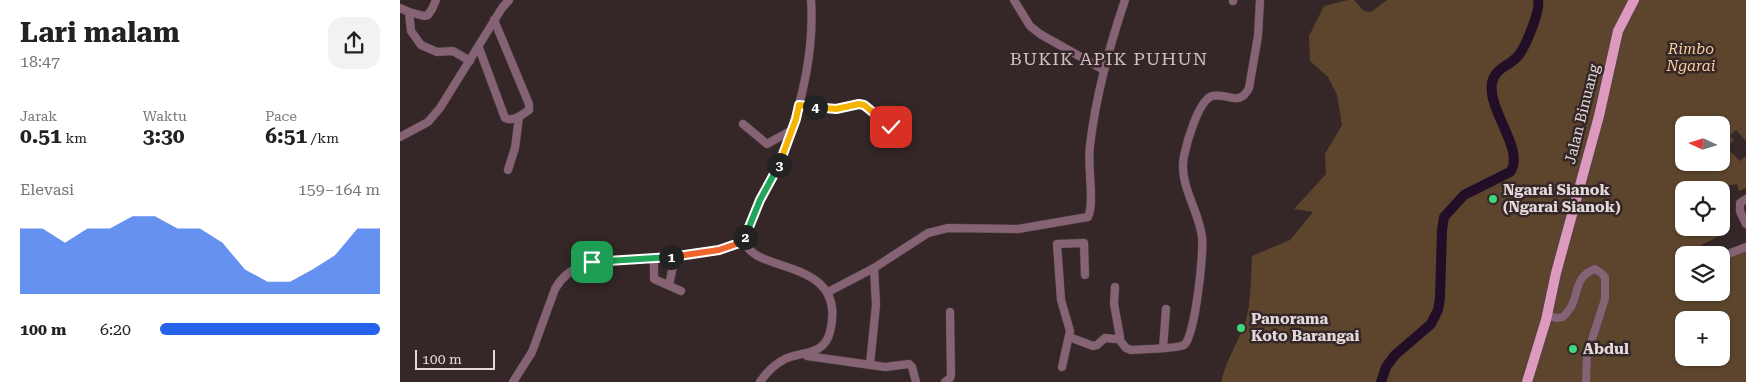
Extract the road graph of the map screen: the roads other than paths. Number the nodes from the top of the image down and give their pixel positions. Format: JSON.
{"nodes":[{"id":1,"x":436,"y":0,"type":"edge"},
{"id":2,"x":509,"y":0,"type":"edge"},
{"id":3,"x":811,"y":0,"type":"edge"},
{"id":4,"x":1014,"y":0,"type":"edge"},
{"id":5,"x":1022,"y":0,"type":"edge"},
{"id":6,"x":1125,"y":0,"type":"edge"},
{"id":7,"x":1260,"y":0,"type":"edge"},
{"id":8,"x":1634,"y":0,"type":"edge"},
{"id":9,"x":400,"y":8,"type":"edge"},
{"id":10,"x":1019,"y":9,"type":"junction"},
{"id":11,"x":408,"y":12,"type":"junction"},
{"id":12,"x":494,"y":20,"type":"junction"},
{"id":13,"x":479,"y":48,"type":"junction"},
{"id":14,"x":470,"y":61,"type":"junction"},
{"id":15,"x":1104,"y":70,"type":"junction"},
{"id":16,"x":799,"y":105,"type":"junction"},
{"id":17,"x":519,"y":116,"type":"junction"},
{"id":18,"x":743,"y":124,"type":"dead end"},
{"id":19,"x":891,"y":127,"type":"dead end"},
{"id":20,"x":792,"y":130,"type":"junction"},
{"id":21,"x":400,"y":137,"type":"edge"},
{"id":22,"x":508,"y":170,"type":"dead end"},
{"id":23,"x":1746,"y":199,"type":"edge"},
{"id":24,"x":1746,"y":224,"type":"edge"},
{"id":25,"x":745,"y":241,"type":"junction"},
{"id":26,"x":1746,"y":247,"type":"edge"},
{"id":27,"x":1730,"y":253,"type":"edge"},
{"id":28,"x":675,"y":257,"type":"junction"},
{"id":29,"x":654,"y":258,"type":"junction"},
{"id":30,"x":874,"y":268,"type":"junction"},
{"id":31,"x":1086,"y":275,"type":"dead end"},
{"id":32,"x":669,"y":285,"type":"junction"},
{"id":33,"x":1114,"y":287,"type":"dead end"},
{"id":34,"x":681,"y":291,"type":"dead end"},
{"id":35,"x":828,"y":292,"type":"junction"},
{"id":36,"x":1166,"y":309,"type":"dead end"},
{"id":37,"x":950,"y":312,"type":"dead end"},
{"id":38,"x":1546,"y":320,"type":"junction"},
{"id":39,"x":1069,"y":337,"type":"junction"},
{"id":40,"x":1118,"y":338,"type":"junction"},
{"id":41,"x":1163,"y":348,"type":"junction"},
{"id":42,"x":798,"y":355,"type":"junction"},
{"id":43,"x":870,"y":364,"type":"junction"},
{"id":44,"x":1062,"y":367,"type":"dead end"},
{"id":45,"x":513,"y":382,"type":"edge"},
{"id":46,"x":760,"y":382,"type":"edge"},
{"id":47,"x":916,"y":382,"type":"edge"},
{"id":48,"x":945,"y":382,"type":"edge"},
{"id":49,"x":1527,"y":382,"type":"edge"},
{"id":50,"x":1586,"y":382,"type":"edge"}],
"edges":[{"from":1,"to":11,"type":"street"},
{"from":2,"to":12,"type":"street"},
{"from":3,"to":16,"type":"street"},
{"from":4,"to":10,"type":"street"},
{"from":5,"to":10,"type":"street"},
{"from":6,"to":15,"type":"street"},
{"from":7,"to":41,"type":"street"},
{"from":8,"to":38,"type":"main road","name":"Jalan Binuang"},
{"from":9,"to":11,"type":"street"},
{"from":10,"to":15,"type":"street"},
{"from":11,"to":14,"type":"street"},
{"from":12,"to":13,"type":"street"},
{"from":12,"to":17,"type":"street"},
{"from":13,"to":14,"type":"street"},
{"from":13,"to":17,"type":"street"},
{"from":14,"to":21,"type":"street"},
{"from":15,"to":30,"type":"street"},
{"from":16,"to":19,"type":"street"},
{"from":16,"to":20,"type":"street"},
{"from":17,"to":22,"type":"street"},
{"from":18,"to":20,"type":"street"},
{"from":20,"to":25,"type":"street"},
{"from":23,"to":24,"type":"street"},
{"from":25,"to":28,"type":"street"},
{"from":25,"to":35,"type":"street"},
{"from":26,"to":27,"type":"street"},
{"from":28,"to":29,"type":"street"},
{"from":28,"to":32,"type":"street"},
{"from":29,"to":32,"type":"street"},
{"from":29,"to":45,"type":"street"},
{"from":30,"to":35,"type":"street"},
{"from":30,"to":43,"type":"street"},
{"from":31,"to":39,"type":"street"},
{"from":32,"to":34,"type":"street"},
{"from":33,"to":40,"type":"street"},
{"from":35,"to":42,"type":"street"},
{"from":36,"to":41,"type":"street"},
{"from":37,"to":48,"type":"street"},
{"from":38,"to":49,"type":"main road","name":"Jalan Binuang"},
{"from":38,"to":50,"type":"street"},
{"from":39,"to":40,"type":"street"},
{"from":39,"to":44,"type":"street"},
{"from":40,"to":41,"type":"street"},
{"from":42,"to":43,"type":"street"},
{"from":42,"to":46,"type":"street"},
{"from":43,"to":47,"type":"street"}]}
